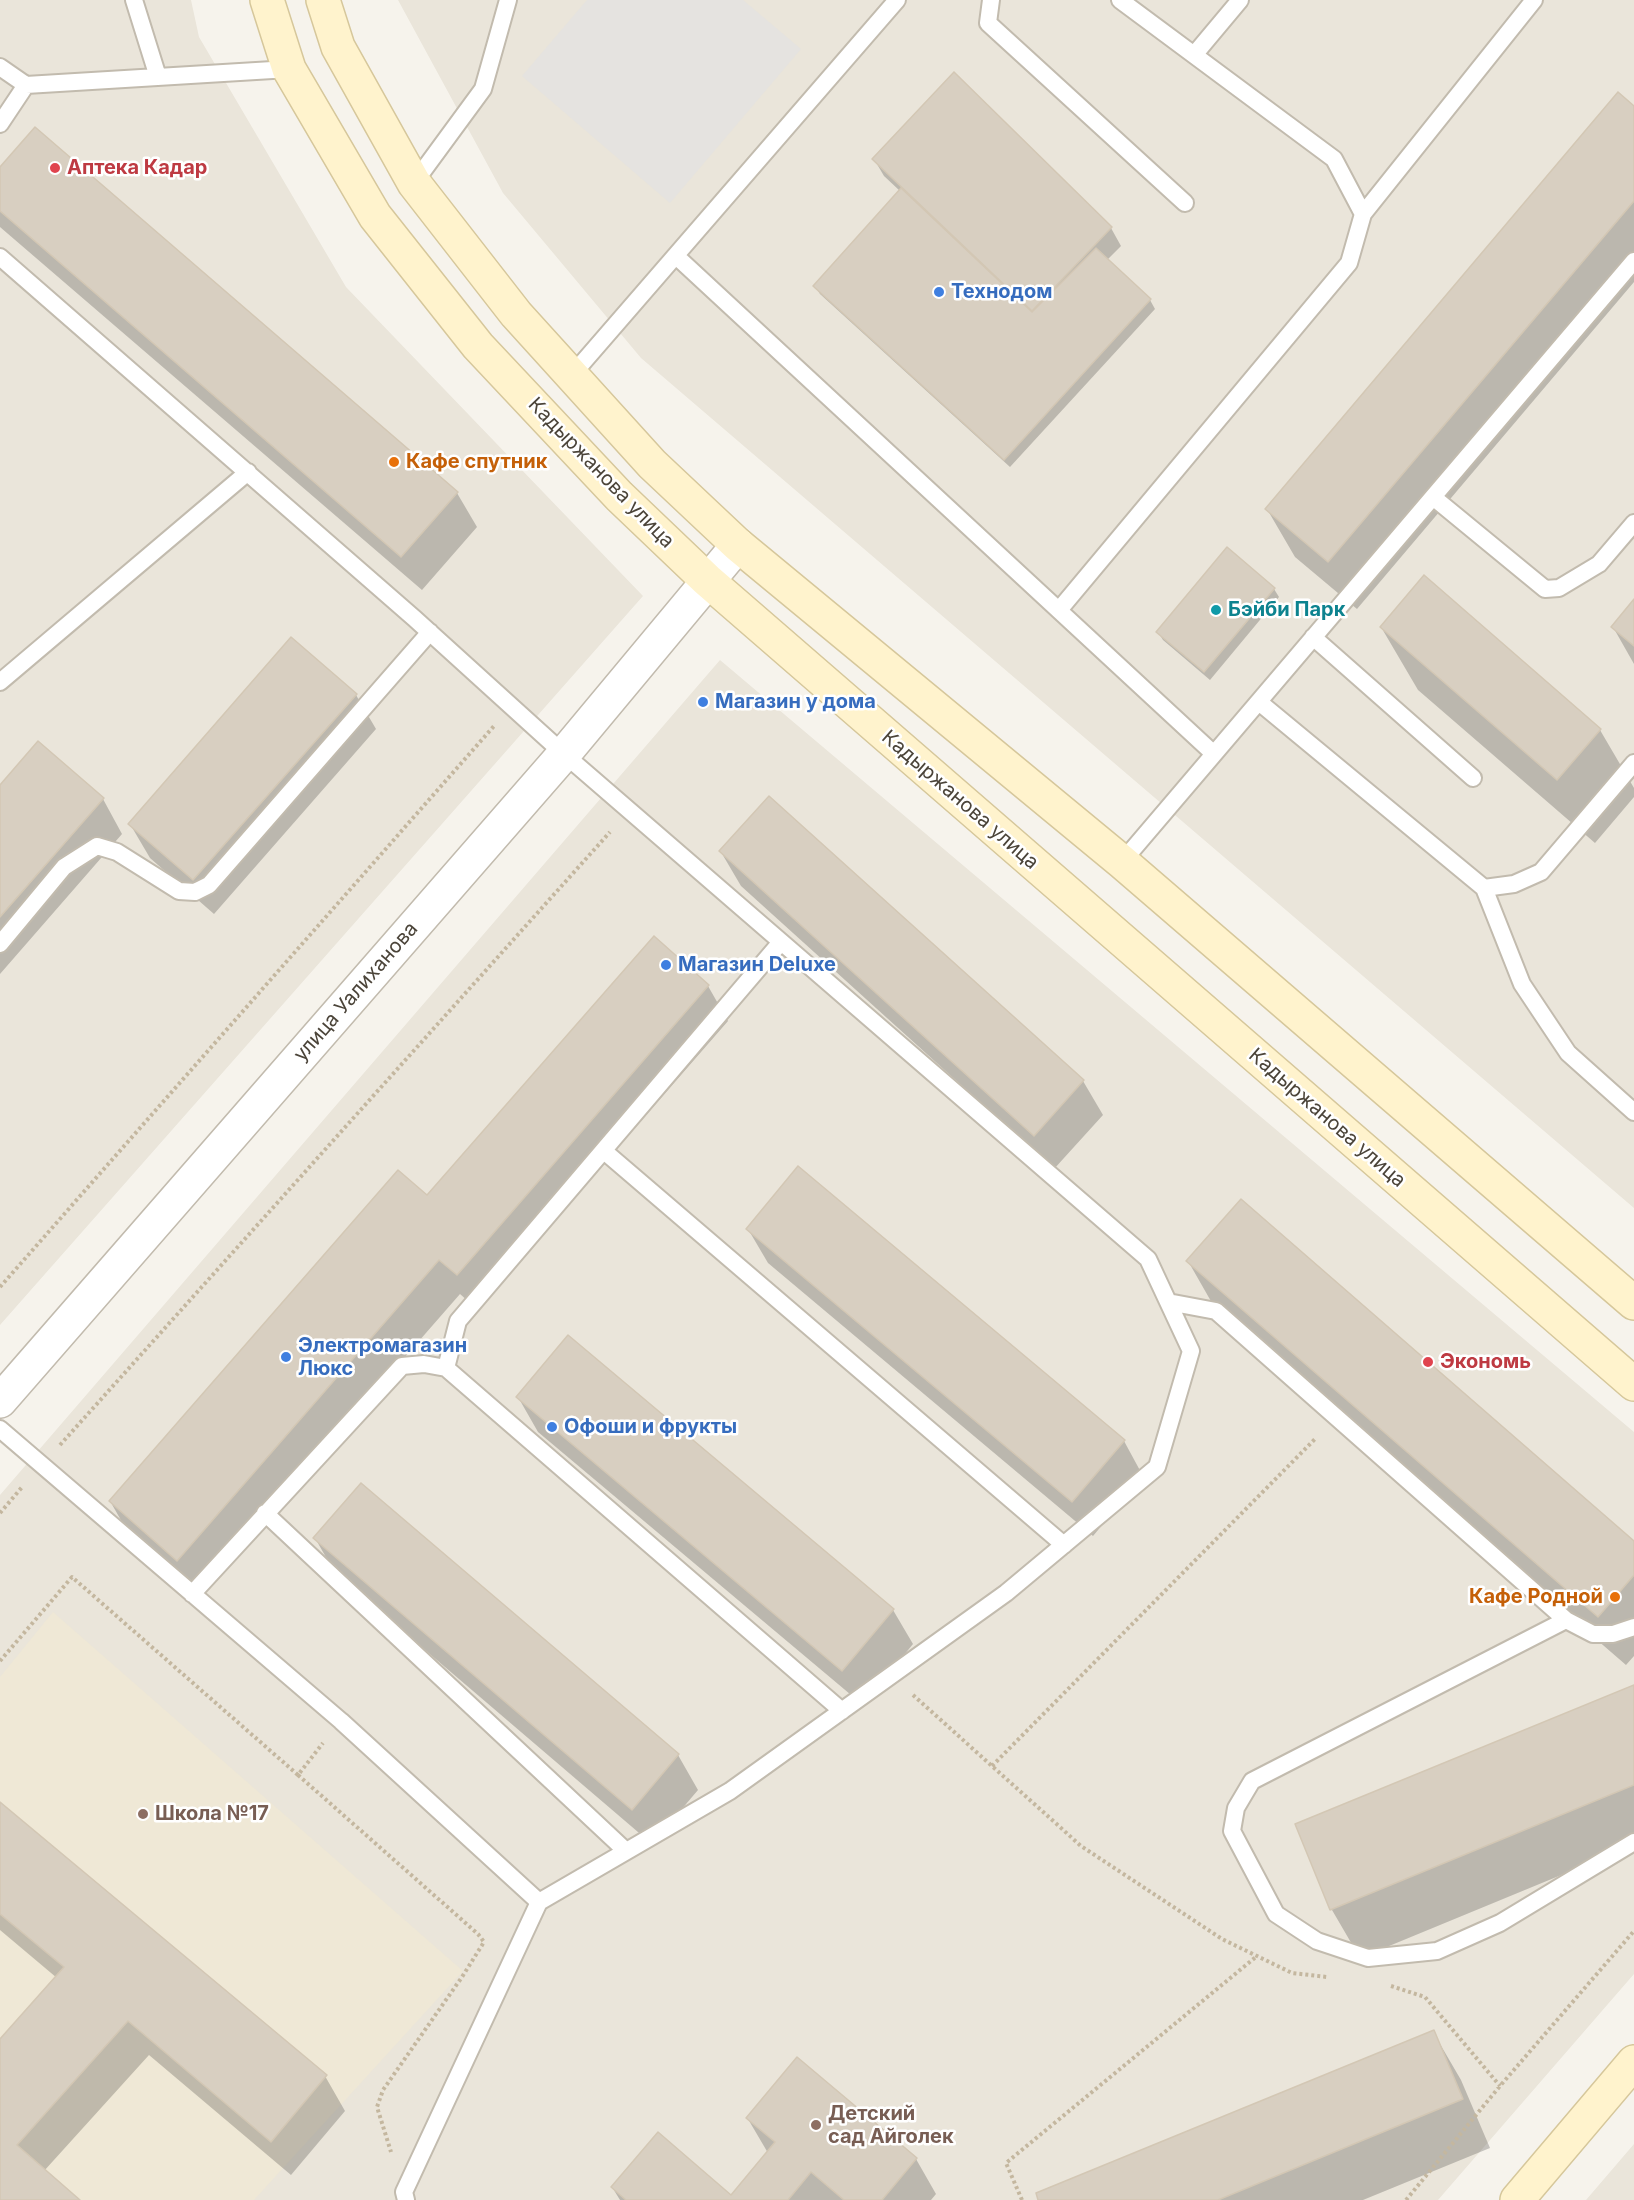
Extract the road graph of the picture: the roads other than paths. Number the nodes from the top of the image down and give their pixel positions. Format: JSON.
{"nodes":[{"id":1,"x":134,"y":0,"type":"edge"},
{"id":2,"x":267,"y":0,"type":"edge"},
{"id":3,"x":323,"y":0,"type":"edge"},
{"id":4,"x":508,"y":0,"type":"edge"},
{"id":5,"x":897,"y":0,"type":"edge"},
{"id":6,"x":991,"y":0,"type":"edge"},
{"id":7,"x":1120,"y":0,"type":"edge"},
{"id":8,"x":1240,"y":0,"type":"edge"},
{"id":9,"x":1534,"y":0,"type":"edge"},
{"id":10,"x":1194,"y":55,"type":"junction"},
{"id":11,"x":0,"y":67,"type":"edge"},
{"id":12,"x":289,"y":69,"type":"junction"},
{"id":13,"x":158,"y":77,"type":"junction"},
{"id":14,"x":26,"y":85,"type":"junction"},
{"id":15,"x":0,"y":124,"type":"edge"},
{"id":16,"x":414,"y":183,"type":"junction"},
{"id":17,"x":1185,"y":203,"type":"dead end"},
{"id":18,"x":1363,"y":214,"type":"junction"},
{"id":19,"x":0,"y":256,"type":"edge"},
{"id":20,"x":676,"y":256,"type":"junction"},
{"id":21,"x":1634,"y":261,"type":"edge"},
{"id":22,"x":572,"y":375,"type":"junction"},
{"id":23,"x":248,"y":472,"type":"junction"},
{"id":24,"x":1433,"y":497,"type":"junction"},
{"id":25,"x":1634,"y":523,"type":"edge"},
{"id":26,"x":738,"y":545,"type":"junction"},
{"id":27,"x":707,"y":580,"type":"junction"},
{"id":28,"x":1059,"y":610,"type":"junction"},
{"id":29,"x":430,"y":632,"type":"junction"},
{"id":30,"x":1313,"y":637,"type":"junction"},
{"id":31,"x":0,"y":682,"type":"edge"},
{"id":32,"x":1259,"y":702,"type":"junction"},
{"id":33,"x":564,"y":754,"type":"junction"},
{"id":34,"x":1214,"y":754,"type":"junction"},
{"id":35,"x":1634,"y":763,"type":"edge"},
{"id":36,"x":1473,"y":778,"type":"dead end"},
{"id":37,"x":1122,"y":862,"type":"junction"},
{"id":38,"x":1484,"y":888,"type":"junction"},
{"id":39,"x":781,"y":942,"type":"junction"},
{"id":40,"x":0,"y":944,"type":"edge"},
{"id":41,"x":1634,"y":1112,"type":"edge"},
{"id":42,"x":604,"y":1151,"type":"junction"},
{"id":43,"x":1168,"y":1302,"type":"junction"},
{"id":44,"x":1634,"y":1303,"type":"edge"},
{"id":45,"x":446,"y":1368,"type":"junction"},
{"id":46,"x":1634,"y":1384,"type":"edge"},
{"id":47,"x":0,"y":1401,"type":"edge"},
{"id":48,"x":0,"y":1429,"type":"edge"},
{"id":49,"x":265,"y":1513,"type":"junction"},
{"id":50,"x":1064,"y":1545,"type":"junction"},
{"id":51,"x":192,"y":1594,"type":"junction"},
{"id":52,"x":1566,"y":1620,"type":"junction"},
{"id":53,"x":1634,"y":1627,"type":"edge"},
{"id":54,"x":842,"y":1711,"type":"junction"},
{"id":55,"x":1634,"y":1842,"type":"edge"},
{"id":56,"x":626,"y":1851,"type":"junction"},
{"id":57,"x":539,"y":1902,"type":"junction"},
{"id":58,"x":1634,"y":2062,"type":"edge"},
{"id":59,"x":405,"y":2196,"type":"edge"},
{"id":60,"x":1517,"y":2200,"type":"edge"}],
"edges":[{"from":1,"to":13,"type":"lane"},
{"from":2,"to":12,"type":"main road","name":"Кадыржанова улица"},
{"from":3,"to":16,"type":"main road"},
{"from":4,"to":16,"type":"lane"},
{"from":5,"to":20,"type":"lane"},
{"from":6,"to":17,"type":"lane"},
{"from":7,"to":10,"type":"lane"},
{"from":8,"to":10,"type":"lane"},
{"from":9,"to":18,"type":"lane"},
{"from":10,"to":18,"type":"lane"},
{"from":11,"to":14,"type":"lane"},
{"from":12,"to":13,"type":"lane"},
{"from":12,"to":27,"type":"main road","name":"Кадыржанова улица"},
{"from":13,"to":14,"type":"lane"},
{"from":14,"to":15,"type":"lane"},
{"from":16,"to":22,"type":"main road"},
{"from":18,"to":28,"type":"lane"},
{"from":19,"to":23,"type":"lane"},
{"from":20,"to":22,"type":"lane"},
{"from":20,"to":28,"type":"lane"},
{"from":21,"to":24,"type":"lane"},
{"from":22,"to":26,"type":"main road"},
{"from":23,"to":29,"type":"lane"},
{"from":23,"to":31,"type":"lane"},
{"from":24,"to":25,"type":"lane"},
{"from":24,"to":30,"type":"lane"},
{"from":26,"to":27,"type":"street","name":"улица Уалиханова"},
{"from":26,"to":37,"type":"main road"},
{"from":27,"to":33,"type":"street","name":"улица Уалиханова"},
{"from":27,"to":46,"type":"main road","name":"Кадыржанова улица"},
{"from":28,"to":34,"type":"lane"},
{"from":29,"to":33,"type":"lane"},
{"from":29,"to":40,"type":"lane"},
{"from":30,"to":32,"type":"lane"},
{"from":30,"to":36,"type":"lane"},
{"from":32,"to":34,"type":"lane"},
{"from":32,"to":38,"type":"lane"},
{"from":33,"to":39,"type":"lane"},
{"from":33,"to":47,"type":"street","name":"улица Уалиханова"},
{"from":34,"to":37,"type":"lane"},
{"from":35,"to":38,"type":"lane"},
{"from":37,"to":44,"type":"main road"},
{"from":38,"to":41,"type":"lane"},
{"from":39,"to":42,"type":"lane"},
{"from":39,"to":43,"type":"lane"},
{"from":42,"to":45,"type":"lane"},
{"from":42,"to":50,"type":"lane"},
{"from":43,"to":50,"type":"lane"},
{"from":43,"to":52,"type":"lane"},
{"from":45,"to":49,"type":"lane"},
{"from":45,"to":54,"type":"lane"},
{"from":48,"to":51,"type":"lane"},
{"from":49,"to":51,"type":"lane"},
{"from":49,"to":56,"type":"lane"},
{"from":50,"to":54,"type":"lane"},
{"from":51,"to":57,"type":"lane"},
{"from":52,"to":53,"type":"lane"},
{"from":52,"to":55,"type":"lane"},
{"from":54,"to":56,"type":"lane"},
{"from":56,"to":57,"type":"lane"},
{"from":57,"to":59,"type":"lane"},
{"from":58,"to":60,"type":"main road"}]}
